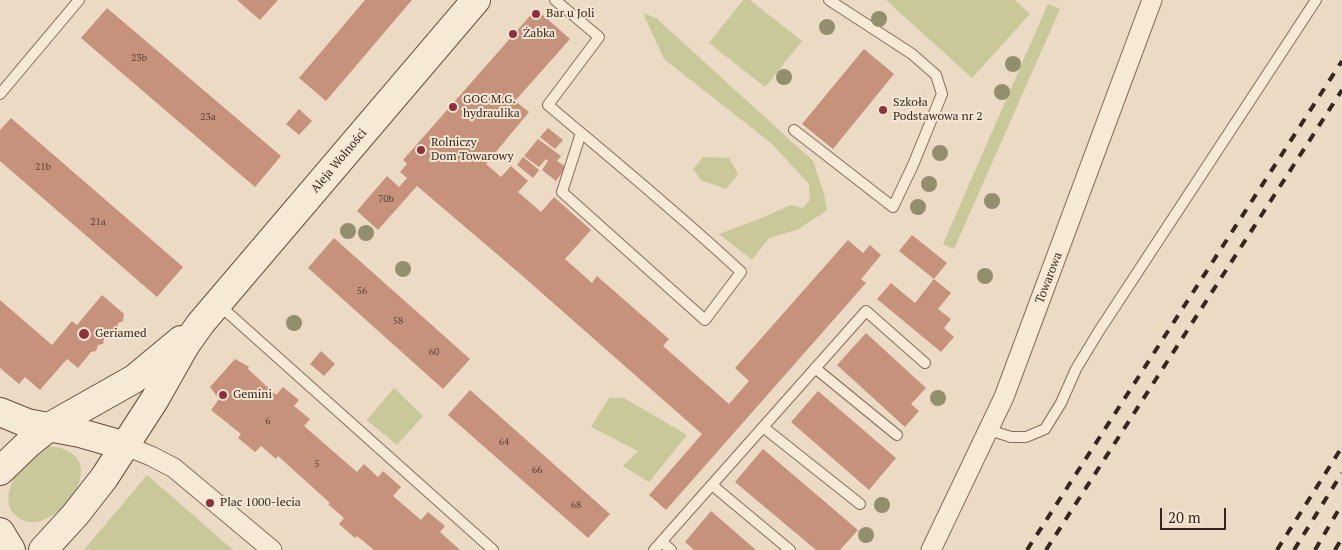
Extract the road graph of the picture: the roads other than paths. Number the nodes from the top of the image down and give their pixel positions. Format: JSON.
{"nodes":[{"id":1,"x":78,"y":0,"type":"edge"},
{"id":2,"x":476,"y":0,"type":"edge"},
{"id":3,"x":555,"y":0,"type":"edge"},
{"id":4,"x":829,"y":0,"type":"edge"},
{"id":5,"x":1152,"y":0,"type":"edge"},
{"id":6,"x":1316,"y":0,"type":"edge"},
{"id":7,"x":0,"y":94,"type":"edge"},
{"id":8,"x":794,"y":130,"type":"dead end"},
{"id":9,"x":581,"y":133,"type":"junction"},
{"id":10,"x":209,"y":313,"type":"junction"},
{"id":11,"x":925,"y":363,"type":"dead end"},
{"id":12,"x":815,"y":368,"type":"junction"},
{"id":13,"x":0,"y":412,"type":"edge"},
{"id":14,"x":763,"y":426,"type":"junction"},
{"id":15,"x":49,"y":427,"type":"junction"},
{"id":16,"x":989,"y":430,"type":"junction"},
{"id":17,"x":896,"y":435,"type":"dead end"},
{"id":18,"x":126,"y":446,"type":"junction"},
{"id":19,"x":0,"y":471,"type":"edge"},
{"id":20,"x":712,"y":485,"type":"junction"},
{"id":21,"x":860,"y":504,"type":"dead end"},
{"id":22,"x":0,"y":532,"type":"edge"},
{"id":23,"x":658,"y":546,"type":"edge"},
{"id":24,"x":11,"y":550,"type":"edge"},
{"id":25,"x":43,"y":550,"type":"edge"},
{"id":26,"x":272,"y":550,"type":"edge"},
{"id":27,"x":493,"y":550,"type":"edge"},
{"id":28,"x":671,"y":550,"type":"edge"},
{"id":29,"x":790,"y":550,"type":"edge"},
{"id":30,"x":931,"y":550,"type":"edge"}],
"edges":[{"from":1,"to":7,"type":"lane"},
{"from":2,"to":10,"type":"street","name":"Aleja Wolności"},
{"from":3,"to":9,"type":"lane"},
{"from":4,"to":8,"type":"lane"},
{"from":5,"to":16,"type":"street","name":"Towarowa"},
{"from":6,"to":16,"type":"lane"},
{"from":9,"to":9,"type":"lane"},
{"from":10,"to":15,"type":"street","name":"Aleja Wolności"},
{"from":10,"to":18,"type":"street","name":"Aleja Wolności"},
{"from":10,"to":27,"type":"lane"},
{"from":11,"to":12,"type":"lane"},
{"from":12,"to":14,"type":"lane"},
{"from":12,"to":17,"type":"lane"},
{"from":13,"to":15,"type":"street"},
{"from":14,"to":20,"type":"lane"},
{"from":14,"to":21,"type":"lane"},
{"from":15,"to":18,"type":"street"},
{"from":15,"to":19,"type":"street","name":"Aleja Wolności"},
{"from":16,"to":30,"type":"street","name":"Towarowa"},
{"from":18,"to":25,"type":"street","name":"Aleja Wolności"},
{"from":18,"to":26,"type":"street"},
{"from":20,"to":23,"type":"lane"},
{"from":20,"to":29,"type":"lane"},
{"from":22,"to":24,"type":"street"},
{"from":23,"to":28,"type":"lane"}]}
